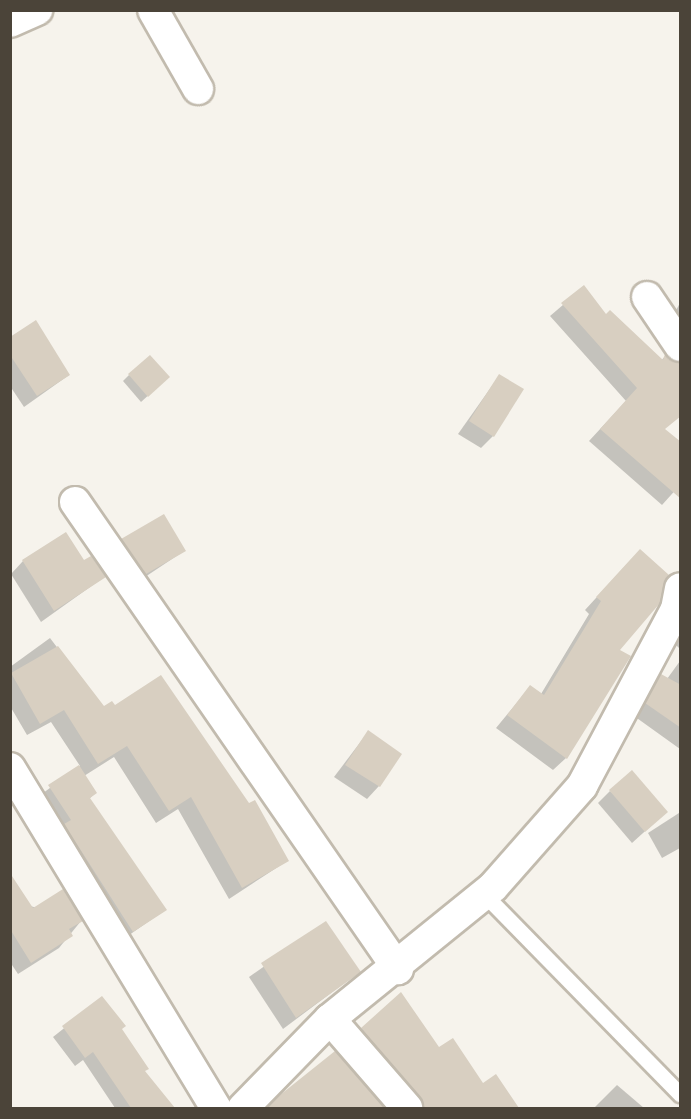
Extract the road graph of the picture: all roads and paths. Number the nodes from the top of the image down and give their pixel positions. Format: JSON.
{"nodes":[{"id":1,"x":37,"y":10,"type":"edge"},
{"id":2,"x":153,"y":10,"type":"edge"},
{"id":3,"x":10,"y":22,"type":"edge"},
{"id":4,"x":198,"y":89,"type":"dead end"},
{"id":5,"x":647,"y":297,"type":"dead end"},
{"id":6,"x":681,"y":346,"type":"edge"},
{"id":7,"x":75,"y":502,"type":"dead end"},
{"id":8,"x":681,"y":588,"type":"edge"},
{"id":9,"x":10,"y":768,"type":"edge"},
{"id":10,"x":485,"y":895,"type":"junction"},
{"id":11,"x":398,"y":969,"type":"junction"},
{"id":12,"x":330,"y":1019,"type":"junction"},
{"id":13,"x":681,"y":1094,"type":"edge"},
{"id":14,"x":216,"y":1108,"type":"edge"},
{"id":15,"x":243,"y":1108,"type":"edge"},
{"id":16,"x":407,"y":1108,"type":"edge"}],
"edges":[{"from":1,"to":3,"type":"street"},
{"from":2,"to":4,"type":"street"},
{"from":5,"to":6,"type":"street"},
{"from":7,"to":11,"type":"street"},
{"from":8,"to":10,"type":"street"},
{"from":9,"to":14,"type":"street"},
{"from":10,"to":11,"type":"street"},
{"from":10,"to":13,"type":"lane"},
{"from":11,"to":12,"type":"street"},
{"from":12,"to":15,"type":"street"},
{"from":12,"to":16,"type":"street"}]}
